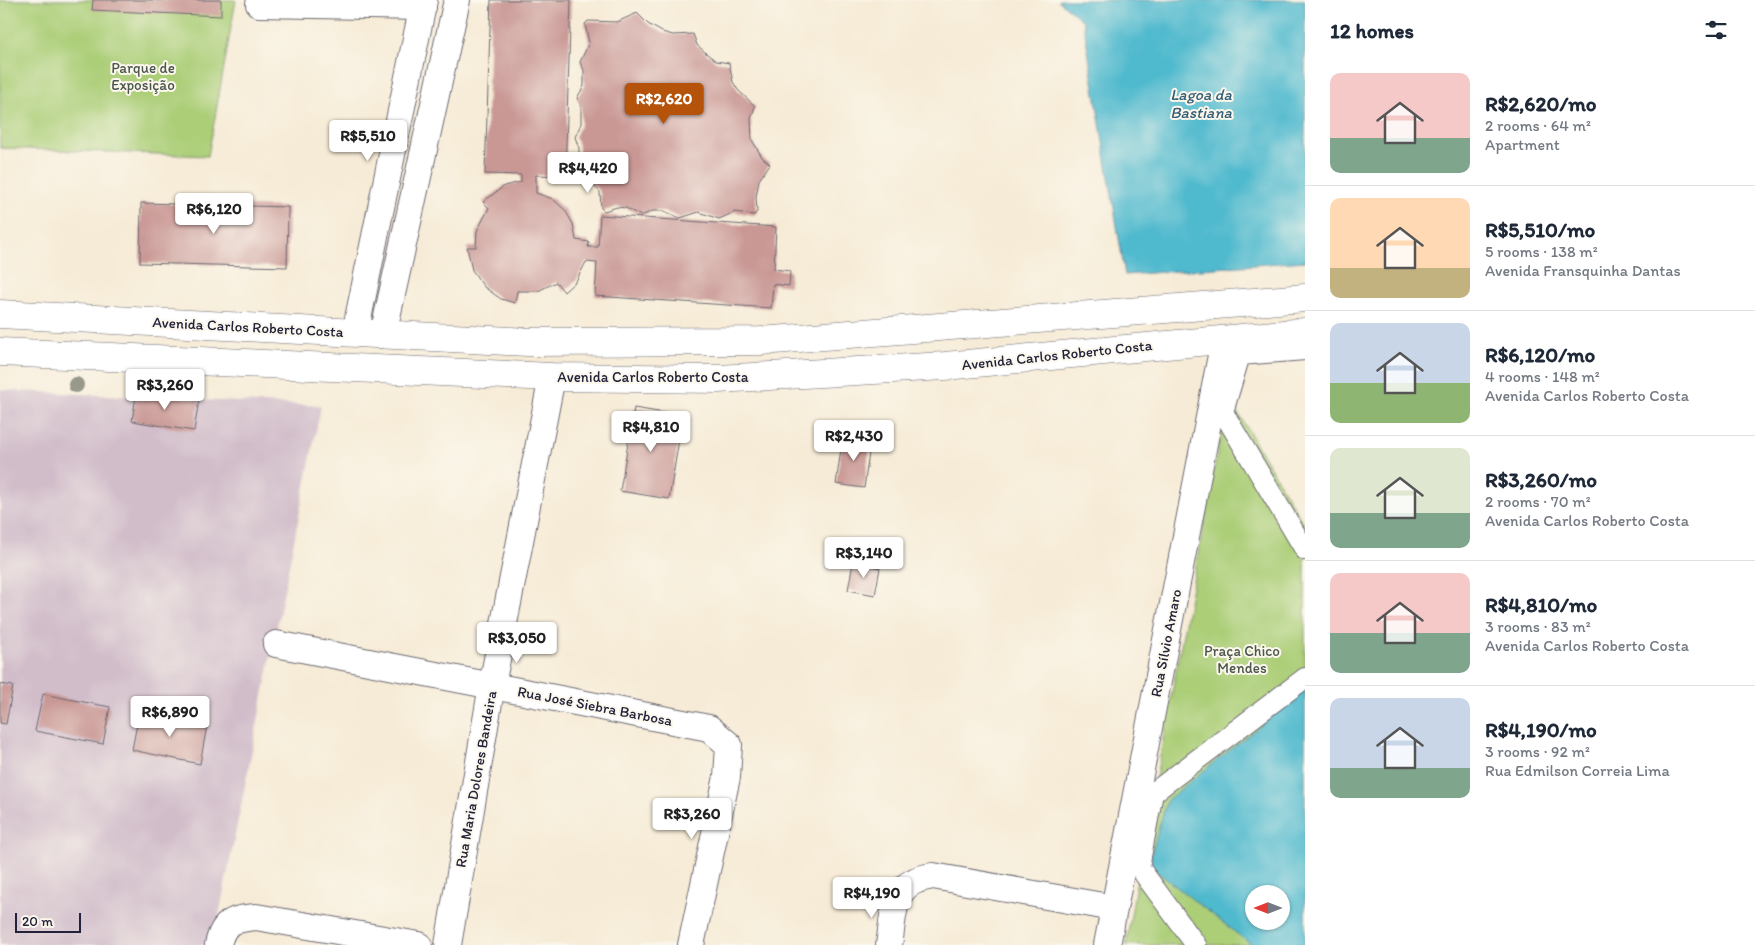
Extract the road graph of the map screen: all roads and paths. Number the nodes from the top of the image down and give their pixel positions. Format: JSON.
{"nodes":[{"id":1,"x":457,"y":0,"type":"edge"},
{"id":2,"x":423,"y":3,"type":"edge"},
{"id":3,"x":259,"y":4,"type":"dead end"},
{"id":4,"x":1305,"y":298,"type":"edge"},
{"id":5,"x":0,"y":314,"type":"edge"},
{"id":6,"x":1305,"y":332,"type":"edge"},
{"id":7,"x":354,"y":333,"type":"junction"},
{"id":8,"x":383,"y":335,"type":"junction"},
{"id":9,"x":1224,"y":340,"type":"junction"},
{"id":10,"x":1305,"y":350,"type":"edge"},
{"id":11,"x":0,"y":352,"type":"edge"},
{"id":12,"x":552,"y":377,"type":"junction"},
{"id":13,"x":1305,"y":550,"type":"edge"},
{"id":14,"x":276,"y":644,"type":"dead end"},
{"id":15,"x":1305,"y":678,"type":"edge"},
{"id":16,"x":492,"y":685,"type":"junction"},
{"id":17,"x":1114,"y":908,"type":"junction"},
{"id":18,"x":220,"y":938,"type":"edge"},
{"id":19,"x":419,"y":945,"type":"edge"},
{"id":20,"x":448,"y":945,"type":"edge"},
{"id":21,"x":691,"y":945,"type":"edge"},
{"id":22,"x":889,"y":945,"type":"edge"},
{"id":23,"x":1107,"y":945,"type":"edge"},
{"id":24,"x":1196,"y":945,"type":"edge"}],
"edges":[{"from":1,"to":8,"type":"street"},
{"from":2,"to":3,"type":"street"},
{"from":2,"to":7,"type":"street"},
{"from":4,"to":8,"type":"main road","name":"Avenida Carlos Roberto Costa"},
{"from":5,"to":7,"type":"main road","name":"Avenida Carlos Roberto Costa"},
{"from":6,"to":9,"type":"main road","name":"Avenida Carlos Roberto Costa"},
{"from":7,"to":8,"type":"main road","name":"Avenida Carlos Roberto Costa"},
{"from":9,"to":12,"type":"main road","name":"Avenida Carlos Roberto Costa"},
{"from":9,"to":17,"type":"street","name":"Rua Sílvio Amaro"},
{"from":10,"to":13,"type":"street"},
{"from":11,"to":12,"type":"main road","name":"Avenida Carlos Roberto Costa"},
{"from":12,"to":16,"type":"street","name":"Rua Maria Dolores Bandeira"},
{"from":14,"to":16,"type":"street","name":"Rua José Siebra Barbosa"},
{"from":15,"to":24,"type":"street"},
{"from":16,"to":20,"type":"street","name":"Rua Maria Dolores Bandeira"},
{"from":16,"to":21,"type":"street","name":"Rua José Siebra Barbosa"},
{"from":17,"to":22,"type":"street"},
{"from":17,"to":23,"type":"street","name":"Rua Sílvio Amaro"},
{"from":18,"to":19,"type":"street"}]}
